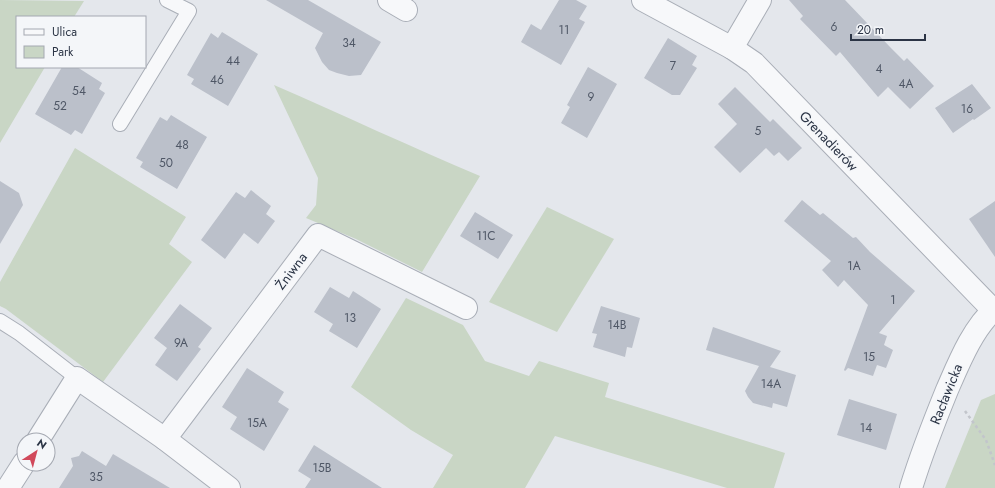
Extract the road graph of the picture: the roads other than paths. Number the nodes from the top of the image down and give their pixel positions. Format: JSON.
{"nodes":[{"id":1,"x":167,"y":0,"type":"edge"},
{"id":2,"x":643,"y":0,"type":"edge"},
{"id":3,"x":760,"y":0,"type":"edge"},
{"id":4,"x":732,"y":48,"type":"junction"},
{"id":5,"x":120,"y":124,"type":"dead end"},
{"id":6,"x":466,"y":308,"type":"dead end"},
{"id":7,"x":994,"y":310,"type":"edge"},
{"id":8,"x":0,"y":321,"type":"edge"},
{"id":9,"x":77,"y":378,"type":"junction"},
{"id":10,"x":43,"y":432,"type":"edge"},
{"id":11,"x":165,"y":439,"type":"junction"},
{"id":12,"x":18,"y":472,"type":"edge"},
{"id":13,"x":8,"y":488,"type":"edge"},
{"id":14,"x":229,"y":488,"type":"edge"},
{"id":15,"x":911,"y":488,"type":"edge"}],
"edges":[{"from":1,"to":5,"type":"lane"},
{"from":2,"to":4,"type":"street","name":"Grenadierów"},
{"from":3,"to":4,"type":"street"},
{"from":4,"to":7,"type":"street","name":"Grenadierów"},
{"from":6,"to":11,"type":"street","name":"Żniwna"},
{"from":7,"to":15,"type":"street","name":"Racławicka"},
{"from":8,"to":9,"type":"lane"},
{"from":9,"to":10,"type":"street"},
{"from":9,"to":11,"type":"street"},
{"from":11,"to":14,"type":"street"},
{"from":12,"to":13,"type":"street"}]}
